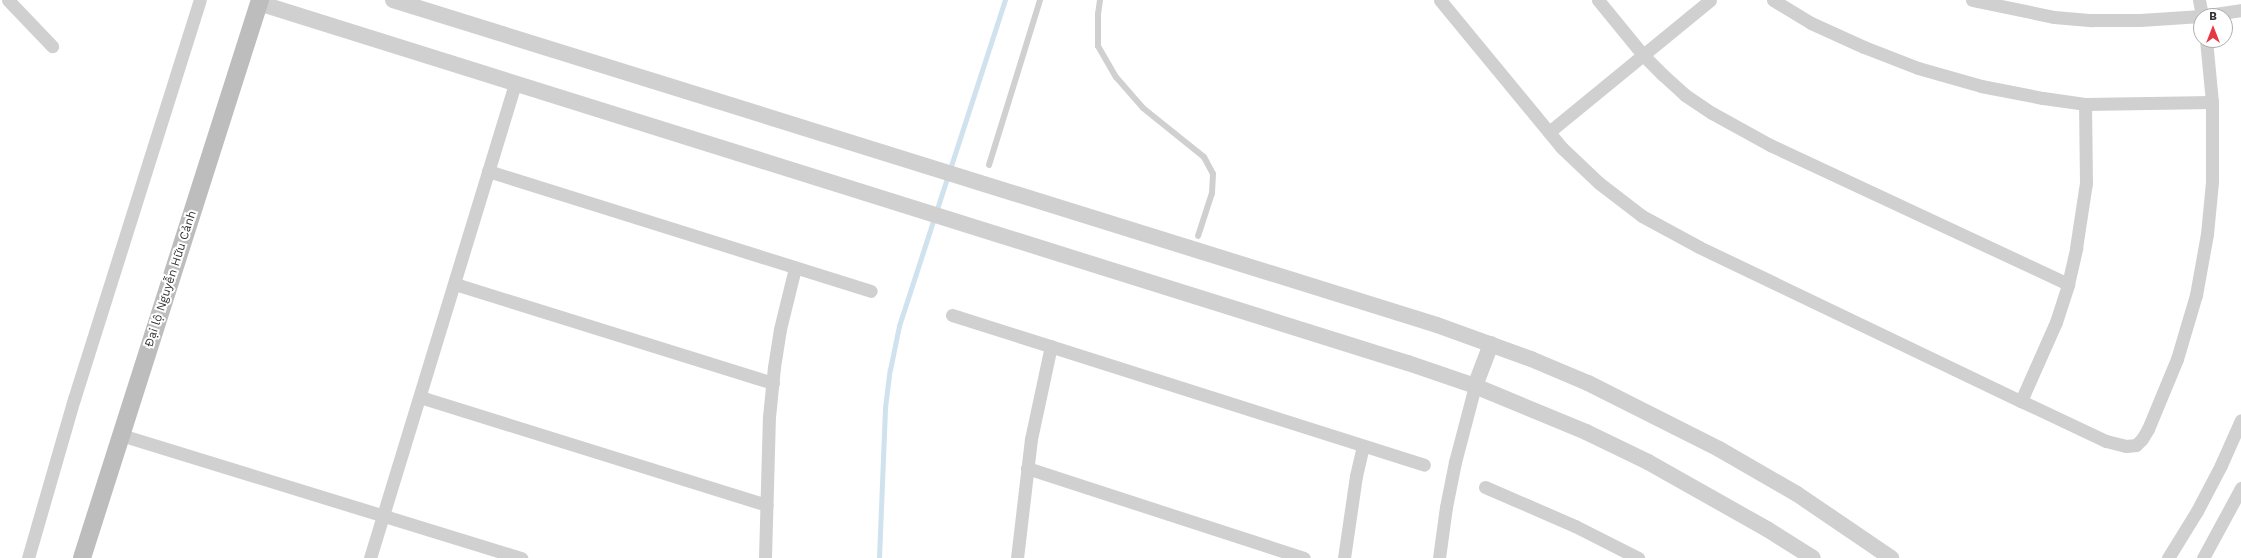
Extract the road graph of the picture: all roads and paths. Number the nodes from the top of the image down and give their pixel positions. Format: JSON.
{"nodes":[{"id":1,"x":8,"y":0,"type":"edge"},
{"id":2,"x":200,"y":0,"type":"edge"},
{"id":3,"x":393,"y":0,"type":"edge"},
{"id":4,"x":1040,"y":0,"type":"edge"},
{"id":5,"x":1100,"y":0,"type":"edge"},
{"id":6,"x":1440,"y":0,"type":"edge"},
{"id":7,"x":1598,"y":0,"type":"edge"},
{"id":8,"x":1710,"y":0,"type":"edge"},
{"id":9,"x":1773,"y":0,"type":"edge"},
{"id":10,"x":1972,"y":0,"type":"edge"},
{"id":11,"x":259,"y":1,"type":"edge"},
{"id":12,"x":2193,"y":17,"type":"edge"},
{"id":13,"x":52,"y":46,"type":"dead end"},
{"id":14,"x":2207,"y":48,"type":"edge"},
{"id":15,"x":1643,"y":55,"type":"junction"},
{"id":16,"x":514,"y":83,"type":"junction"},
{"id":17,"x":2212,"y":102,"type":"junction"},
{"id":18,"x":2085,"y":104,"type":"junction"},
{"id":19,"x":1549,"y":132,"type":"junction"},
{"id":20,"x":989,"y":164,"type":"dead end"},
{"id":21,"x":488,"y":171,"type":"junction"},
{"id":22,"x":1198,"y":236,"type":"dead end"},
{"id":23,"x":795,"y":268,"type":"junction"},
{"id":24,"x":455,"y":284,"type":"junction"},
{"id":25,"x":2068,"y":284,"type":"junction"},
{"id":26,"x":871,"y":291,"type":"dead end"},
{"id":27,"x":952,"y":315,"type":"dead end"},
{"id":28,"x":1490,"y":344,"type":"junction"},
{"id":29,"x":1052,"y":346,"type":"junction"},
{"id":30,"x":773,"y":383,"type":"junction"},
{"id":31,"x":1475,"y":386,"type":"junction"},
{"id":32,"x":420,"y":397,"type":"junction"},
{"id":33,"x":2021,"y":401,"type":"junction"},
{"id":34,"x":2241,"y":420,"type":"edge"},
{"id":35,"x":121,"y":435,"type":"junction"},
{"id":36,"x":1363,"y":446,"type":"junction"},
{"id":37,"x":1424,"y":465,"type":"dead end"},
{"id":38,"x":1027,"y":468,"type":"junction"},
{"id":39,"x":1485,"y":487,"type":"dead end"},
{"id":40,"x":2241,"y":488,"type":"edge"},
{"id":41,"x":767,"y":506,"type":"junction"},
{"id":42,"x":384,"y":516,"type":"junction"},
{"id":43,"x":28,"y":558,"type":"edge"},
{"id":44,"x":82,"y":558,"type":"edge"},
{"id":45,"x":370,"y":558,"type":"edge"},
{"id":46,"x":522,"y":558,"type":"edge"},
{"id":47,"x":765,"y":558,"type":"edge"},
{"id":48,"x":1017,"y":558,"type":"edge"},
{"id":49,"x":1304,"y":558,"type":"edge"},
{"id":50,"x":1344,"y":558,"type":"edge"},
{"id":51,"x":1439,"y":558,"type":"edge"},
{"id":52,"x":1638,"y":558,"type":"edge"},
{"id":53,"x":1813,"y":558,"type":"edge"},
{"id":54,"x":1891,"y":558,"type":"edge"},
{"id":55,"x":2168,"y":558,"type":"edge"},
{"id":56,"x":2203,"y":558,"type":"edge"}],
"edges":[{"from":1,"to":13,"type":"street"},
{"from":2,"to":43,"type":"street"},
{"from":3,"to":28,"type":"street"},
{"from":4,"to":20,"type":"lane"},
{"from":5,"to":22,"type":"lane"},
{"from":6,"to":19,"type":"street"},
{"from":7,"to":15,"type":"street"},
{"from":8,"to":15,"type":"street"},
{"from":9,"to":18,"type":"street"},
{"from":10,"to":12,"type":"street"},
{"from":11,"to":16,"type":"street"},
{"from":11,"to":35,"type":"main road","name":"Đại lộ Nguyễn Hữu Cảnh"},
{"from":14,"to":17,"type":"street"},
{"from":15,"to":19,"type":"street"},
{"from":15,"to":25,"type":"street"},
{"from":16,"to":21,"type":"street"},
{"from":16,"to":31,"type":"street"},
{"from":17,"to":18,"type":"street"},
{"from":17,"to":33,"type":"street"},
{"from":18,"to":25,"type":"street"},
{"from":19,"to":33,"type":"street"},
{"from":21,"to":23,"type":"street"},
{"from":21,"to":24,"type":"street"},
{"from":23,"to":26,"type":"street"},
{"from":23,"to":30,"type":"street"},
{"from":24,"to":30,"type":"street"},
{"from":24,"to":32,"type":"street"},
{"from":25,"to":33,"type":"street"},
{"from":27,"to":29,"type":"street"},
{"from":28,"to":31,"type":"street"},
{"from":28,"to":54,"type":"street"},
{"from":29,"to":36,"type":"street"},
{"from":29,"to":38,"type":"street"},
{"from":30,"to":41,"type":"street"},
{"from":31,"to":51,"type":"street"},
{"from":31,"to":53,"type":"street"},
{"from":32,"to":41,"type":"street"},
{"from":32,"to":42,"type":"street"},
{"from":34,"to":55,"type":"street"},
{"from":35,"to":42,"type":"street"},
{"from":35,"to":44,"type":"main road","name":"Đại lộ Nguyễn Hữu Cảnh"},
{"from":36,"to":37,"type":"street"},
{"from":36,"to":50,"type":"street"},
{"from":38,"to":48,"type":"street"},
{"from":38,"to":49,"type":"street"},
{"from":39,"to":52,"type":"street"},
{"from":40,"to":56,"type":"street"},
{"from":41,"to":47,"type":"street"},
{"from":42,"to":45,"type":"street"},
{"from":42,"to":46,"type":"street"}]}
